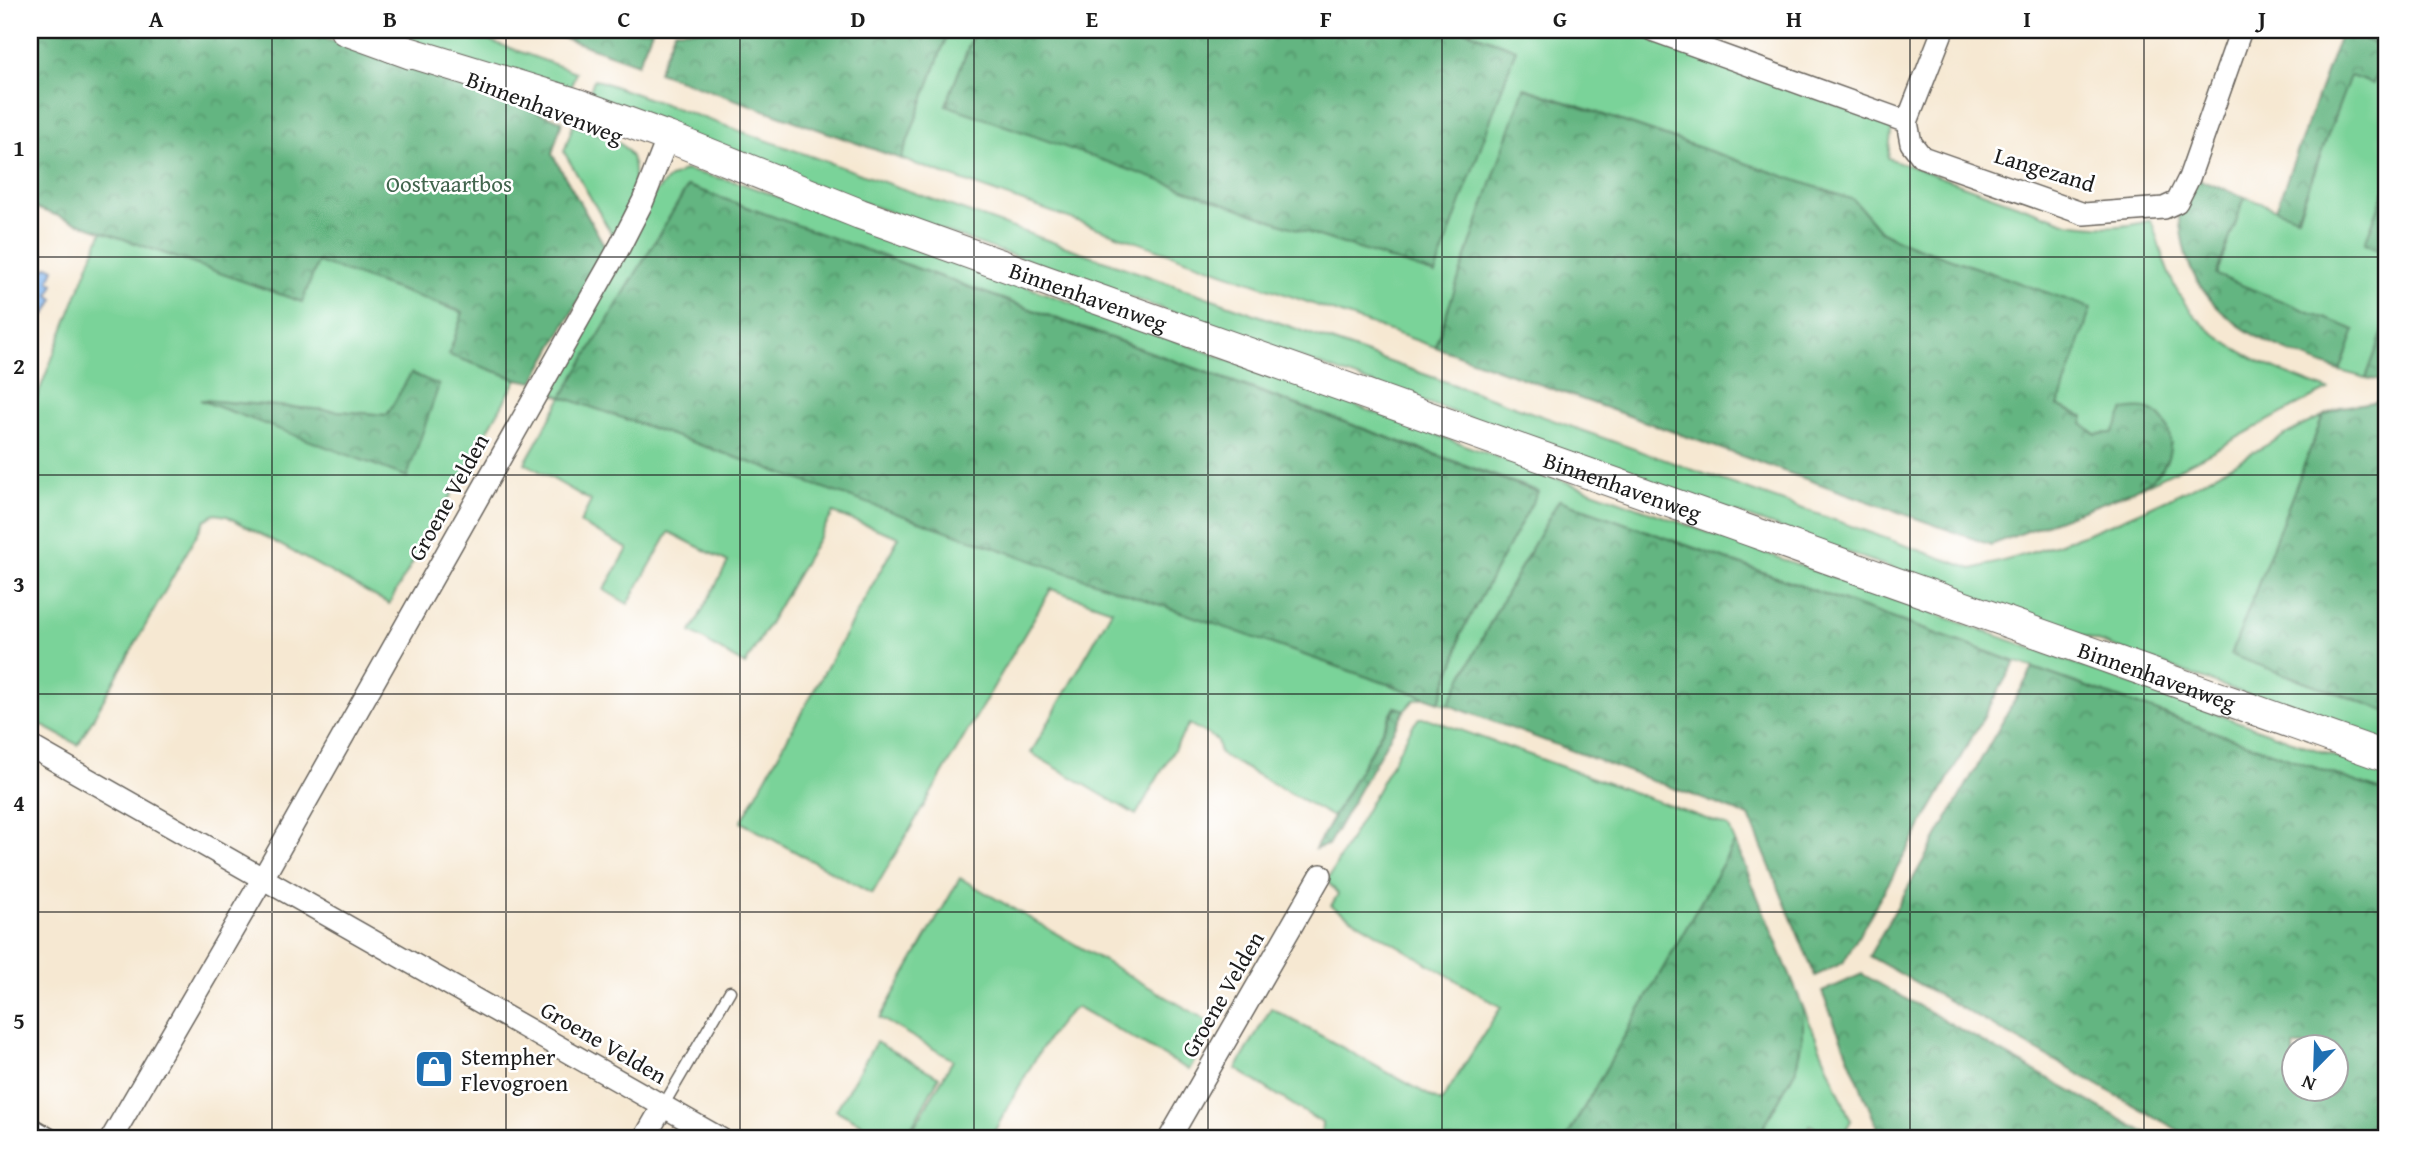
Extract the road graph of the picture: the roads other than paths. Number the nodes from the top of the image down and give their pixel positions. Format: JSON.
{"nodes":[{"id":1,"x":345,"y":30,"type":"edge"},
{"id":2,"x":1656,"y":30,"type":"edge"},
{"id":3,"x":1943,"y":30,"type":"edge"},
{"id":4,"x":2241,"y":30,"type":"edge"},
{"id":5,"x":1907,"y":122,"type":"junction"},
{"id":6,"x":665,"y":145,"type":"junction"},
{"id":7,"x":30,"y":746,"type":"edge"},
{"id":8,"x":2387,"y":757,"type":"edge"},
{"id":9,"x":1321,"y":875,"type":"dead end"},
{"id":10,"x":263,"y":878,"type":"junction"},
{"id":11,"x":730,"y":991,"type":"dead end"},
{"id":12,"x":663,"y":1106,"type":"junction"},
{"id":13,"x":30,"y":1128,"type":"edge"},
{"id":14,"x":49,"y":1139,"type":"edge"},
{"id":15,"x":111,"y":1139,"type":"edge"},
{"id":16,"x":644,"y":1139,"type":"edge"},
{"id":17,"x":721,"y":1139,"type":"edge"},
{"id":18,"x":1169,"y":1139,"type":"edge"}],
"edges":[{"from":1,"to":6,"type":"street","name":"Binnenhavenweg"},
{"from":2,"to":5,"type":"street"},
{"from":3,"to":5,"type":"street"},
{"from":4,"to":5,"type":"street","name":"Langezand"},
{"from":6,"to":8,"type":"street","name":"Binnenhavenweg"},
{"from":6,"to":10,"type":"street","name":"Groene Velden"},
{"from":7,"to":10,"type":"street","name":"Groene Velden"},
{"from":9,"to":18,"type":"street","name":"Groene Velden"},
{"from":10,"to":12,"type":"street","name":"Groene Velden"},
{"from":10,"to":15,"type":"street","name":"Groene Velden"},
{"from":11,"to":12,"type":"lane"},
{"from":12,"to":16,"type":"street","name":"Groene Velden"},
{"from":12,"to":17,"type":"street","name":"Groene Velden"},
{"from":13,"to":14,"type":"street"}]}
